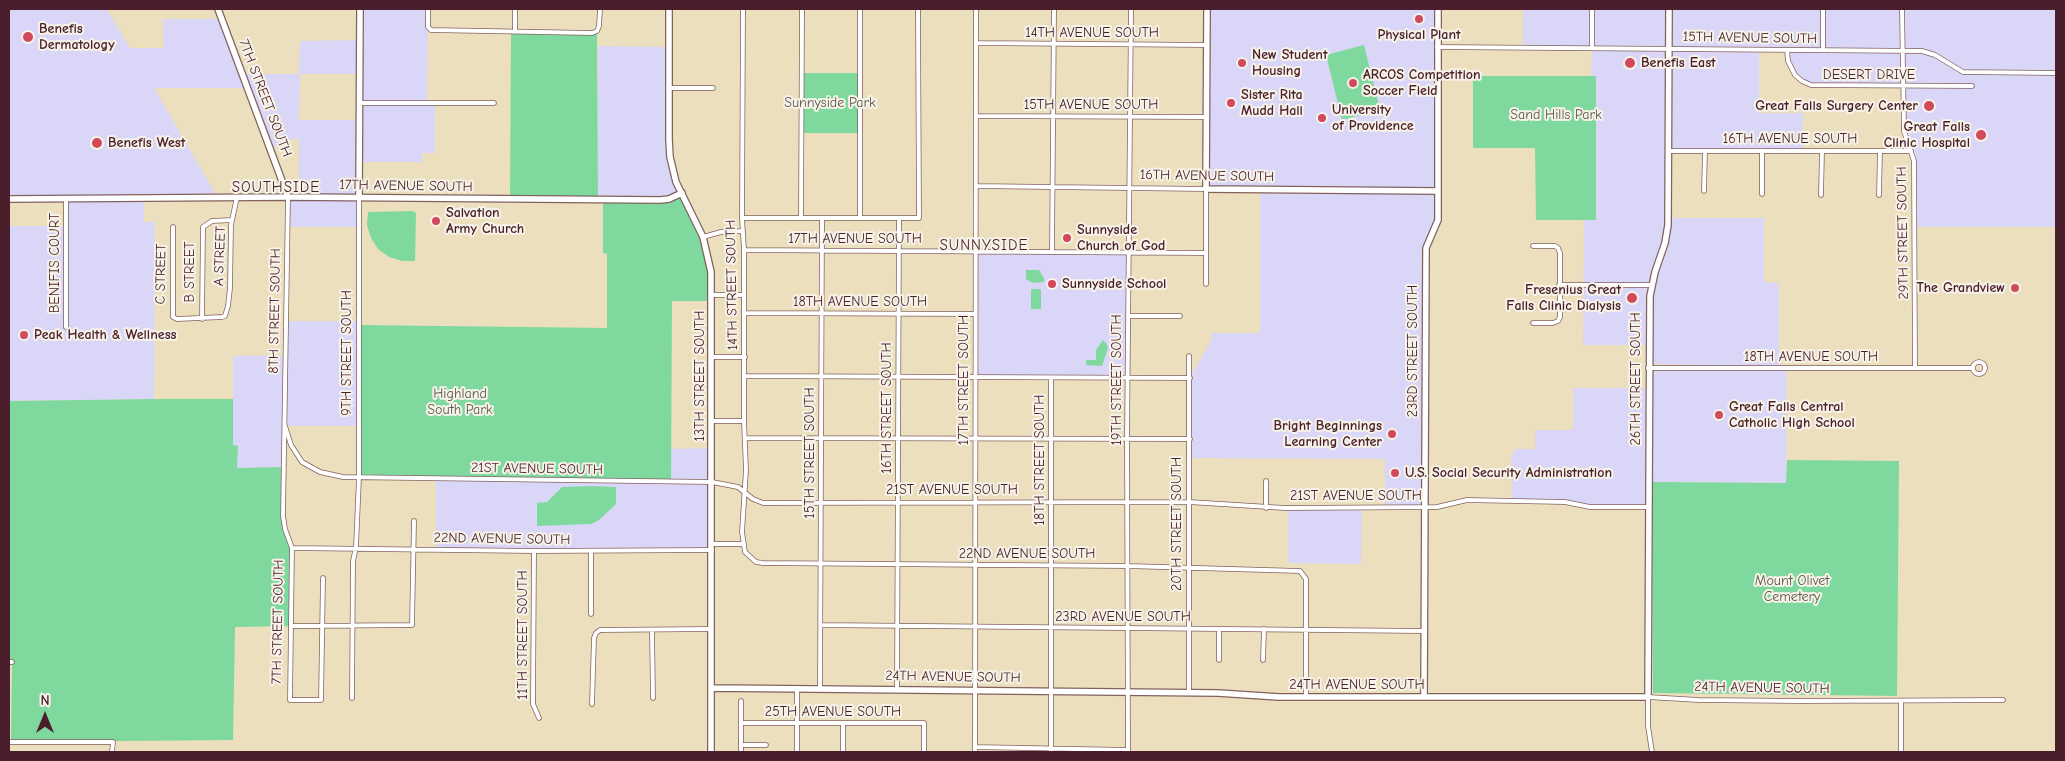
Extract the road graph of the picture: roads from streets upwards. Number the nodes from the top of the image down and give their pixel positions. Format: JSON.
{"nodes":[{"id":1,"x":218,"y":9,"type":"edge"},
{"id":2,"x":360,"y":9,"type":"edge"},
{"id":3,"x":428,"y":9,"type":"edge"},
{"id":4,"x":515,"y":9,"type":"edge"},
{"id":5,"x":600,"y":9,"type":"edge"},
{"id":6,"x":669,"y":9,"type":"edge"},
{"id":7,"x":743,"y":9,"type":"edge"},
{"id":8,"x":802,"y":9,"type":"edge"},
{"id":9,"x":860,"y":9,"type":"edge"},
{"id":10,"x":918,"y":9,"type":"edge"},
{"id":11,"x":976,"y":9,"type":"edge"},
{"id":12,"x":1054,"y":9,"type":"edge"},
{"id":13,"x":1131,"y":9,"type":"edge"},
{"id":14,"x":1208,"y":9,"type":"edge"},
{"id":15,"x":1438,"y":9,"type":"edge"},
{"id":16,"x":1592,"y":9,"type":"edge"},
{"id":17,"x":1669,"y":9,"type":"edge"},
{"id":18,"x":1823,"y":9,"type":"edge"},
{"id":19,"x":1902,"y":9,"type":"edge"},
{"id":20,"x":515,"y":32,"type":"junction"},
{"id":21,"x":976,"y":43,"type":"junction"},
{"id":22,"x":1054,"y":44,"type":"junction"},
{"id":23,"x":1130,"y":44,"type":"junction"},
{"id":24,"x":1208,"y":45,"type":"junction"},
{"id":25,"x":1438,"y":47,"type":"junction"},
{"id":26,"x":1592,"y":48,"type":"junction"},
{"id":27,"x":1669,"y":49,"type":"junction"},
{"id":28,"x":1787,"y":50,"type":"junction"},
{"id":29,"x":1823,"y":50,"type":"junction"},
{"id":30,"x":1903,"y":51,"type":"junction"},
{"id":31,"x":2056,"y":73,"type":"edge"},
{"id":32,"x":1904,"y":86,"type":"junction"},
{"id":33,"x":1972,"y":86,"type":"dead end"},
{"id":34,"x":669,"y":88,"type":"junction"},
{"id":35,"x":713,"y":88,"type":"dead end"},
{"id":36,"x":360,"y":103,"type":"junction"},
{"id":37,"x":494,"y":103,"type":"dead end"},
{"id":38,"x":976,"y":116,"type":"junction"},
{"id":39,"x":1053,"y":116,"type":"junction"},
{"id":40,"x":1130,"y":116,"type":"junction"},
{"id":41,"x":1207,"y":117,"type":"junction"},
{"id":42,"x":1668,"y":151,"type":"junction"},
{"id":43,"x":1705,"y":151,"type":"junction"},
{"id":44,"x":1762,"y":151,"type":"junction"},
{"id":45,"x":1822,"y":151,"type":"junction"},
{"id":46,"x":1880,"y":151,"type":"junction"},
{"id":47,"x":1911,"y":152,"type":"junction"},
{"id":48,"x":976,"y":186,"type":"junction"},
{"id":49,"x":1053,"y":187,"type":"junction"},
{"id":50,"x":1129,"y":188,"type":"junction"},
{"id":51,"x":1206,"y":189,"type":"junction"},
{"id":52,"x":1438,"y":190,"type":"junction"},
{"id":53,"x":1704,"y":191,"type":"dead end"},
{"id":54,"x":682,"y":194,"type":"junction"},
{"id":55,"x":1762,"y":194,"type":"dead end"},
{"id":56,"x":1821,"y":195,"type":"dead end"},
{"id":57,"x":1879,"y":195,"type":"dead end"},
{"id":58,"x":288,"y":196,"type":"junction"},
{"id":59,"x":66,"y":198,"type":"junction"},
{"id":60,"x":237,"y":198,"type":"junction"},
{"id":61,"x":359,"y":198,"type":"junction"},
{"id":62,"x":9,"y":199,"type":"edge"},
{"id":63,"x":742,"y":218,"type":"junction"},
{"id":64,"x":801,"y":218,"type":"junction"},
{"id":65,"x":822,"y":218,"type":"junction"},
{"id":66,"x":860,"y":218,"type":"junction"},
{"id":67,"x":899,"y":218,"type":"junction"},
{"id":68,"x":232,"y":220,"type":"junction"},
{"id":69,"x":173,"y":227,"type":"dead end"},
{"id":70,"x":743,"y":231,"type":"junction"},
{"id":71,"x":703,"y":237,"type":"junction"},
{"id":72,"x":1532,"y":246,"type":"dead end"},
{"id":73,"x":744,"y":250,"type":"junction"},
{"id":74,"x":822,"y":251,"type":"junction"},
{"id":75,"x":899,"y":252,"type":"junction"},
{"id":76,"x":975,"y":252,"type":"junction"},
{"id":77,"x":1052,"y":252,"type":"junction"},
{"id":78,"x":1129,"y":253,"type":"junction"},
{"id":79,"x":1206,"y":253,"type":"junction"},
{"id":80,"x":1206,"y":284,"type":"dead end"},
{"id":81,"x":1559,"y":285,"type":"junction"},
{"id":82,"x":1651,"y":285,"type":"junction"},
{"id":83,"x":712,"y":295,"type":"junction"},
{"id":84,"x":744,"y":295,"type":"junction"},
{"id":85,"x":744,"y":313,"type":"junction"},
{"id":86,"x":822,"y":313,"type":"junction"},
{"id":87,"x":898,"y":314,"type":"junction"},
{"id":88,"x":975,"y":314,"type":"junction"},
{"id":89,"x":1129,"y":316,"type":"junction"},
{"id":90,"x":1180,"y":316,"type":"dead end"},
{"id":91,"x":202,"y":319,"type":"junction"},
{"id":92,"x":1533,"y":323,"type":"dead end"},
{"id":93,"x":66,"y":327,"type":"dead end"},
{"id":94,"x":1190,"y":356,"type":"dead end"},
{"id":95,"x":712,"y":357,"type":"junction"},
{"id":96,"x":745,"y":357,"type":"junction"},
{"id":97,"x":1648,"y":368,"type":"junction"},
{"id":98,"x":1915,"y":368,"type":"junction"},
{"id":99,"x":1973,"y":368,"type":"dead end"},
{"id":100,"x":744,"y":376,"type":"junction"},
{"id":101,"x":821,"y":376,"type":"junction"},
{"id":102,"x":897,"y":376,"type":"junction"},
{"id":103,"x":975,"y":377,"type":"junction"},
{"id":104,"x":1051,"y":378,"type":"junction"},
{"id":105,"x":1128,"y":378,"type":"junction"},
{"id":106,"x":1190,"y":378,"type":"junction"},
{"id":107,"x":713,"y":421,"type":"junction"},
{"id":108,"x":744,"y":422,"type":"junction"},
{"id":109,"x":285,"y":426,"type":"junction"},
{"id":110,"x":745,"y":438,"type":"junction"},
{"id":111,"x":1127,"y":438,"type":"junction"},
{"id":112,"x":1190,"y":438,"type":"junction"},
{"id":113,"x":821,"y":439,"type":"junction"},
{"id":114,"x":897,"y":439,"type":"junction"},
{"id":115,"x":1051,"y":439,"type":"junction"},
{"id":116,"x":975,"y":440,"type":"junction"},
{"id":117,"x":359,"y":477,"type":"junction"},
{"id":118,"x":1266,"y":480,"type":"dead end"},
{"id":119,"x":712,"y":482,"type":"junction"},
{"id":120,"x":744,"y":492,"type":"junction"},
{"id":121,"x":898,"y":501,"type":"junction"},
{"id":122,"x":975,"y":501,"type":"junction"},
{"id":123,"x":1052,"y":501,"type":"junction"},
{"id":124,"x":821,"y":502,"type":"junction"},
{"id":125,"x":1128,"y":502,"type":"junction"},
{"id":126,"x":1189,"y":502,"type":"junction"},
{"id":127,"x":1424,"y":507,"type":"junction"},
{"id":128,"x":1266,"y":508,"type":"junction"},
{"id":129,"x":1648,"y":508,"type":"junction"},
{"id":130,"x":414,"y":521,"type":"dead end"},
{"id":131,"x":742,"y":544,"type":"junction"},
{"id":132,"x":356,"y":547,"type":"junction"},
{"id":133,"x":712,"y":547,"type":"junction"},
{"id":134,"x":292,"y":548,"type":"junction"},
{"id":135,"x":414,"y":549,"type":"junction"},
{"id":136,"x":534,"y":551,"type":"junction"},
{"id":137,"x":591,"y":551,"type":"junction"},
{"id":138,"x":821,"y":563,"type":"junction"},
{"id":139,"x":898,"y":564,"type":"junction"},
{"id":140,"x":974,"y":565,"type":"junction"},
{"id":141,"x":1052,"y":565,"type":"junction"},
{"id":142,"x":1128,"y":566,"type":"junction"},
{"id":143,"x":1189,"y":566,"type":"junction"},
{"id":144,"x":323,"y":578,"type":"dead end"},
{"id":145,"x":591,"y":614,"type":"dead end"},
{"id":146,"x":821,"y":625,"type":"junction"},
{"id":147,"x":291,"y":626,"type":"junction"},
{"id":148,"x":321,"y":626,"type":"junction"},
{"id":149,"x":352,"y":626,"type":"junction"},
{"id":150,"x":898,"y":626,"type":"junction"},
{"id":151,"x":974,"y":627,"type":"junction"},
{"id":152,"x":1052,"y":628,"type":"junction"},
{"id":153,"x":1129,"y":628,"type":"junction"},
{"id":154,"x":1189,"y":628,"type":"junction"},
{"id":155,"x":711,"y":629,"type":"junction"},
{"id":156,"x":1219,"y":629,"type":"junction"},
{"id":157,"x":1264,"y":629,"type":"junction"},
{"id":158,"x":652,"y":630,"type":"junction"},
{"id":159,"x":1307,"y":630,"type":"junction"},
{"id":160,"x":1424,"y":631,"type":"junction"},
{"id":161,"x":1219,"y":660,"type":"dead end"},
{"id":162,"x":1263,"y":660,"type":"dead end"},
{"id":163,"x":711,"y":688,"type":"junction"},
{"id":164,"x":797,"y":688,"type":"junction"},
{"id":165,"x":820,"y":688,"type":"junction"},
{"id":166,"x":897,"y":689,"type":"junction"},
{"id":167,"x":974,"y":689,"type":"junction"},
{"id":168,"x":1051,"y":691,"type":"junction"},
{"id":169,"x":1128,"y":691,"type":"junction"},
{"id":170,"x":1189,"y":692,"type":"junction"},
{"id":171,"x":1648,"y":696,"type":"junction"},
{"id":172,"x":1424,"y":697,"type":"junction"},
{"id":173,"x":352,"y":698,"type":"dead end"},
{"id":174,"x":653,"y":698,"type":"dead end"},
{"id":175,"x":1306,"y":698,"type":"junction"},
{"id":176,"x":2003,"y":700,"type":"dead end"},
{"id":177,"x":740,"y":701,"type":"dead end"},
{"id":178,"x":1901,"y":701,"type":"junction"},
{"id":179,"x":592,"y":704,"type":"dead end"},
{"id":180,"x":539,"y":718,"type":"dead end"},
{"id":181,"x":741,"y":723,"type":"junction"},
{"id":182,"x":797,"y":723,"type":"junction"},
{"id":183,"x":843,"y":723,"type":"junction"},
{"id":184,"x":9,"y":742,"type":"edge"},
{"id":185,"x":741,"y":745,"type":"junction"},
{"id":186,"x":766,"y":745,"type":"dead end"},
{"id":187,"x":974,"y":750,"type":"edge"},
{"id":188,"x":1052,"y":750,"type":"edge"},
{"id":189,"x":1128,"y":751,"type":"edge"},
{"id":190,"x":112,"y":752,"type":"edge"},
{"id":191,"x":711,"y":752,"type":"edge"},
{"id":192,"x":741,"y":752,"type":"edge"},
{"id":193,"x":797,"y":752,"type":"edge"},
{"id":194,"x":843,"y":752,"type":"edge"},
{"id":195,"x":924,"y":752,"type":"edge"},
{"id":196,"x":1652,"y":752,"type":"edge"},
{"id":197,"x":1901,"y":752,"type":"edge"}],
"edges":[{"from":1,"to":58,"type":"street","name":"7TH STREET SOUTH"},
{"from":2,"to":36,"type":"street","name":"9TH STREET SOUTH"},
{"from":3,"to":20,"type":"street"},
{"from":4,"to":20,"type":"street"},
{"from":5,"to":20,"type":"street"},
{"from":6,"to":34,"type":"street","name":"13TH STREET SOUTH"},
{"from":7,"to":63,"type":"street","name":"14TH STREET SOUTH"},
{"from":8,"to":64,"type":"street"},
{"from":9,"to":66,"type":"street"},
{"from":10,"to":67,"type":"street"},
{"from":11,"to":21,"type":"street","name":"17TH STREET SOUTH"},
{"from":12,"to":22,"type":"street"},
{"from":13,"to":23,"type":"street","name":"19TH STREET SOUTH"},
{"from":14,"to":24,"type":"street"},
{"from":15,"to":25,"type":"street","name":"23RD STREET SOUTH"},
{"from":16,"to":26,"type":"street"},
{"from":17,"to":27,"type":"street","name":"26TH STREET SOUTH"},
{"from":18,"to":29,"type":"street"},
{"from":19,"to":30,"type":"street","name":"29TH STREET SOUTH"},
{"from":21,"to":22,"type":"street","name":"14TH AVENUE SOUTH"},
{"from":21,"to":38,"type":"street","name":"17TH STREET SOUTH"},
{"from":22,"to":23,"type":"street","name":"14TH AVENUE SOUTH"},
{"from":22,"to":39,"type":"street"},
{"from":23,"to":24,"type":"street","name":"14TH AVENUE SOUTH"},
{"from":23,"to":40,"type":"street","name":"19TH STREET SOUTH"},
{"from":24,"to":41,"type":"street"},
{"from":25,"to":26,"type":"street","name":"15TH AVENUE SOUTH"},
{"from":25,"to":52,"type":"street","name":"23RD STREET SOUTH"},
{"from":26,"to":27,"type":"street","name":"15TH AVENUE SOUTH"},
{"from":27,"to":28,"type":"street","name":"15TH AVENUE SOUTH"},
{"from":27,"to":42,"type":"street","name":"26TH STREET SOUTH"},
{"from":28,"to":29,"type":"street","name":"15TH AVENUE SOUTH"},
{"from":28,"to":32,"type":"street","name":"DESERT DRIVE"},
{"from":29,"to":30,"type":"street","name":"15TH AVENUE SOUTH"},
{"from":30,"to":31,"type":"street","name":"15TH AVENUE SOUTH"},
{"from":30,"to":32,"type":"street","name":"29TH STREET SOUTH"},
{"from":32,"to":33,"type":"street","name":"DESERT DRIVE"},
{"from":32,"to":47,"type":"street","name":"29TH STREET SOUTH"},
{"from":34,"to":35,"type":"street"},
{"from":34,"to":54,"type":"street","name":"13TH STREET SOUTH"},
{"from":36,"to":37,"type":"street"},
{"from":36,"to":61,"type":"street","name":"9TH STREET SOUTH"},
{"from":38,"to":39,"type":"street","name":"15TH AVENUE SOUTH"},
{"from":38,"to":48,"type":"street","name":"17TH STREET SOUTH"},
{"from":39,"to":40,"type":"street","name":"15TH AVENUE SOUTH"},
{"from":39,"to":49,"type":"street"},
{"from":40,"to":41,"type":"street","name":"15TH AVENUE SOUTH"},
{"from":40,"to":50,"type":"street","name":"19TH STREET SOUTH"},
{"from":41,"to":51,"type":"street"},
{"from":42,"to":43,"type":"street","name":"16TH AVENUE SOUTH"},
{"from":42,"to":82,"type":"street","name":"26TH STREET SOUTH"},
{"from":43,"to":44,"type":"street","name":"16TH AVENUE SOUTH"},
{"from":43,"to":53,"type":"street"},
{"from":44,"to":45,"type":"street","name":"16TH AVENUE SOUTH"},
{"from":44,"to":55,"type":"street"},
{"from":45,"to":46,"type":"street","name":"16TH AVENUE SOUTH"},
{"from":45,"to":56,"type":"street"},
{"from":46,"to":47,"type":"street","name":"16TH AVENUE SOUTH"},
{"from":46,"to":57,"type":"street"},
{"from":47,"to":98,"type":"street","name":"29TH STREET SOUTH"},
{"from":48,"to":49,"type":"street","name":"16TH AVENUE SOUTH"},
{"from":48,"to":76,"type":"street","name":"17TH STREET SOUTH"},
{"from":49,"to":50,"type":"street","name":"16TH AVENUE SOUTH"},
{"from":49,"to":77,"type":"street"},
{"from":50,"to":51,"type":"street","name":"16TH AVENUE SOUTH"},
{"from":50,"to":78,"type":"street","name":"19TH STREET SOUTH"},
{"from":51,"to":52,"type":"street","name":"16TH AVENUE SOUTH"},
{"from":51,"to":79,"type":"street"},
{"from":52,"to":127,"type":"street","name":"23RD STREET SOUTH"},
{"from":54,"to":61,"type":"street","name":"17TH AVENUE SOUTH"},
{"from":54,"to":71,"type":"street","name":"13TH STREET SOUTH"},
{"from":58,"to":60,"type":"street","name":"17TH AVENUE SOUTH"},
{"from":58,"to":61,"type":"street","name":"17TH AVENUE SOUTH"},
{"from":58,"to":109,"type":"street","name":"8TH STREET SOUTH"},
{"from":59,"to":60,"type":"street","name":"17TH AVENUE SOUTH"},
{"from":59,"to":62,"type":"street","name":"17TH AVENUE SOUTH"},
{"from":59,"to":93,"type":"street","name":"BENIFIS COURT"},
{"from":60,"to":68,"type":"street","name":"A STREET"},
{"from":61,"to":117,"type":"street","name":"9TH STREET SOUTH"},
{"from":63,"to":64,"type":"street"},
{"from":63,"to":70,"type":"street","name":"14TH STREET SOUTH"},
{"from":64,"to":65,"type":"street"},
{"from":65,"to":66,"type":"street"},
{"from":65,"to":74,"type":"street","name":"15TH STREET SOUTH"},
{"from":66,"to":67,"type":"street"},
{"from":67,"to":75,"type":"street","name":"16TH STREET SOUTH"},
{"from":68,"to":91,"type":"street","name":"A STREET"},
{"from":68,"to":91,"type":"street","name":"B STREET"},
{"from":69,"to":91,"type":"street","name":"C STREET"},
{"from":70,"to":71,"type":"street"},
{"from":70,"to":73,"type":"street","name":"14TH STREET SOUTH"},
{"from":71,"to":83,"type":"street","name":"13TH STREET SOUTH"},
{"from":72,"to":81,"type":"street"},
{"from":73,"to":74,"type":"street","name":"17TH AVENUE SOUTH"},
{"from":73,"to":84,"type":"street","name":"14TH STREET SOUTH"},
{"from":74,"to":75,"type":"street","name":"17TH AVENUE SOUTH"},
{"from":74,"to":86,"type":"street","name":"15TH STREET SOUTH"},
{"from":75,"to":76,"type":"street","name":"17TH AVENUE SOUTH"},
{"from":75,"to":87,"type":"street","name":"16TH STREET SOUTH"},
{"from":76,"to":77,"type":"street","name":"17TH AVENUE SOUTH"},
{"from":76,"to":88,"type":"street","name":"17TH STREET SOUTH"},
{"from":77,"to":78,"type":"street","name":"17TH AVENUE SOUTH"},
{"from":78,"to":79,"type":"street","name":"17TH AVENUE SOUTH"},
{"from":78,"to":89,"type":"street","name":"19TH STREET SOUTH"},
{"from":79,"to":80,"type":"street"},
{"from":81,"to":82,"type":"street"},
{"from":81,"to":92,"type":"street"},
{"from":82,"to":97,"type":"street","name":"26TH STREET SOUTH"},
{"from":83,"to":84,"type":"street"},
{"from":83,"to":95,"type":"street","name":"13TH STREET SOUTH"},
{"from":84,"to":85,"type":"street","name":"14TH STREET SOUTH"},
{"from":85,"to":86,"type":"street","name":"18TH AVENUE SOUTH"},
{"from":85,"to":96,"type":"street","name":"14TH STREET SOUTH"},
{"from":86,"to":87,"type":"street","name":"18TH AVENUE SOUTH"},
{"from":86,"to":101,"type":"street","name":"15TH STREET SOUTH"},
{"from":87,"to":88,"type":"street","name":"18TH AVENUE SOUTH"},
{"from":87,"to":102,"type":"street","name":"16TH STREET SOUTH"},
{"from":88,"to":103,"type":"street","name":"17TH STREET SOUTH"},
{"from":89,"to":90,"type":"street"},
{"from":89,"to":105,"type":"street","name":"19TH STREET SOUTH"},
{"from":94,"to":106,"type":"street","name":"20TH STREET SOUTH"},
{"from":95,"to":96,"type":"street"},
{"from":95,"to":107,"type":"street","name":"13TH STREET SOUTH"},
{"from":96,"to":100,"type":"street","name":"14TH STREET SOUTH"},
{"from":97,"to":98,"type":"street","name":"18TH AVENUE SOUTH"},
{"from":97,"to":129,"type":"street","name":"26TH STREET SOUTH"},
{"from":98,"to":99,"type":"street","name":"18TH AVENUE SOUTH"},
{"from":100,"to":101,"type":"street"},
{"from":100,"to":108,"type":"street","name":"14TH STREET SOUTH"},
{"from":101,"to":102,"type":"street"},
{"from":101,"to":113,"type":"street","name":"15TH STREET SOUTH"},
{"from":102,"to":103,"type":"street"},
{"from":102,"to":114,"type":"street","name":"16TH STREET SOUTH"},
{"from":103,"to":104,"type":"street"},
{"from":103,"to":116,"type":"street","name":"17TH STREET SOUTH"},
{"from":104,"to":105,"type":"street"},
{"from":104,"to":115,"type":"street","name":"18TH STREET SOUTH"},
{"from":105,"to":106,"type":"street"},
{"from":105,"to":111,"type":"street","name":"19TH STREET SOUTH"},
{"from":106,"to":112,"type":"street","name":"20TH STREET SOUTH"},
{"from":107,"to":108,"type":"street"},
{"from":107,"to":119,"type":"street","name":"13TH STREET SOUTH"},
{"from":108,"to":110,"type":"street","name":"14TH STREET SOUTH"},
{"from":109,"to":117,"type":"street","name":"21ST AVENUE SOUTH"},
{"from":109,"to":134,"type":"street","name":"7TH STREET SOUTH"},
{"from":110,"to":113,"type":"street"},
{"from":110,"to":120,"type":"street","name":"14TH STREET SOUTH"},
{"from":111,"to":112,"type":"street"},
{"from":111,"to":115,"type":"street"},
{"from":111,"to":125,"type":"street","name":"19TH STREET SOUTH"},
{"from":112,"to":126,"type":"street","name":"20TH STREET SOUTH"},
{"from":113,"to":114,"type":"street"},
{"from":113,"to":124,"type":"street","name":"15TH STREET SOUTH"},
{"from":114,"to":116,"type":"street"},
{"from":114,"to":121,"type":"street","name":"16TH STREET SOUTH"},
{"from":115,"to":116,"type":"street"},
{"from":115,"to":123,"type":"street","name":"18TH STREET SOUTH"},
{"from":116,"to":122,"type":"street","name":"17TH STREET SOUTH"},
{"from":117,"to":119,"type":"street","name":"21ST AVENUE SOUTH"},
{"from":117,"to":132,"type":"street","name":"9TH STREET SOUTH"},
{"from":118,"to":128,"type":"street"},
{"from":119,"to":120,"type":"street","name":"21ST AVENUE SOUTH"},
{"from":119,"to":133,"type":"street","name":"13TH STREET SOUTH"},
{"from":120,"to":124,"type":"street","name":"21ST AVENUE SOUTH"},
{"from":120,"to":131,"type":"street","name":"14TH STREET SOUTH"},
{"from":121,"to":122,"type":"street","name":"21ST AVENUE SOUTH"},
{"from":121,"to":124,"type":"street","name":"21ST AVENUE SOUTH"},
{"from":121,"to":139,"type":"street","name":"16TH STREET SOUTH"},
{"from":122,"to":123,"type":"street","name":"21ST AVENUE SOUTH"},
{"from":122,"to":140,"type":"street","name":"17TH STREET SOUTH"},
{"from":123,"to":125,"type":"street","name":"21ST AVENUE SOUTH"},
{"from":123,"to":141,"type":"street","name":"18TH STREET SOUTH"},
{"from":124,"to":138,"type":"street","name":"15TH STREET SOUTH"},
{"from":125,"to":126,"type":"street","name":"21ST AVENUE SOUTH"},
{"from":125,"to":142,"type":"street","name":"19TH STREET SOUTH"},
{"from":126,"to":128,"type":"street","name":"21ST AVENUE SOUTH"},
{"from":126,"to":143,"type":"street","name":"20TH STREET SOUTH"},
{"from":127,"to":128,"type":"street","name":"21ST AVENUE SOUTH"},
{"from":127,"to":129,"type":"street","name":"21ST AVENUE SOUTH"},
{"from":127,"to":160,"type":"street","name":"23RD STREET SOUTH"},
{"from":129,"to":171,"type":"street","name":"26TH STREET SOUTH"},
{"from":130,"to":135,"type":"street"},
{"from":131,"to":133,"type":"street","name":"22ND AVENUE SOUTH"},
{"from":131,"to":138,"type":"street","name":"22ND AVENUE SOUTH"},
{"from":132,"to":134,"type":"street","name":"22ND AVENUE SOUTH"},
{"from":132,"to":135,"type":"street","name":"22ND AVENUE SOUTH"},
{"from":132,"to":149,"type":"street","name":"9TH STREET SOUTH"},
{"from":133,"to":137,"type":"street","name":"22ND AVENUE SOUTH"},
{"from":133,"to":155,"type":"street","name":"13TH STREET SOUTH"},
{"from":134,"to":147,"type":"street","name":"7TH STREET SOUTH"},
{"from":135,"to":136,"type":"street","name":"22ND AVENUE SOUTH"},
{"from":135,"to":149,"type":"street"},
{"from":136,"to":137,"type":"street","name":"22ND AVENUE SOUTH"},
{"from":136,"to":180,"type":"street","name":"11TH STREET SOUTH"},
{"from":137,"to":145,"type":"street"},
{"from":138,"to":139,"type":"street","name":"22ND AVENUE SOUTH"},
{"from":138,"to":146,"type":"street","name":"15TH STREET SOUTH"},
{"from":139,"to":140,"type":"street","name":"22ND AVENUE SOUTH"},
{"from":139,"to":150,"type":"street","name":"16TH STREET SOUTH"},
{"from":140,"to":141,"type":"street","name":"22ND AVENUE SOUTH"},
{"from":140,"to":151,"type":"street","name":"17TH STREET SOUTH"},
{"from":141,"to":142,"type":"street","name":"22ND AVENUE SOUTH"},
{"from":141,"to":152,"type":"street","name":"18TH STREET SOUTH"},
{"from":142,"to":143,"type":"street","name":"22ND AVENUE SOUTH"},
{"from":142,"to":153,"type":"street","name":"19TH STREET SOUTH"},
{"from":143,"to":154,"type":"street","name":"20TH STREET SOUTH"},
{"from":143,"to":159,"type":"street","name":"22ND AVENUE SOUTH"},
{"from":144,"to":148,"type":"street"},
{"from":146,"to":150,"type":"street","name":"23RD AVENUE SOUTH"},
{"from":146,"to":165,"type":"street","name":"15TH STREET SOUTH"},
{"from":147,"to":148,"type":"street"},
{"from":147,"to":148,"type":"street","name":"7TH STREET SOUTH"},
{"from":148,"to":149,"type":"street"},
{"from":149,"to":173,"type":"street","name":"9TH STREET SOUTH"},
{"from":150,"to":151,"type":"street","name":"23RD AVENUE SOUTH"},
{"from":150,"to":166,"type":"street","name":"16TH STREET SOUTH"},
{"from":151,"to":152,"type":"street","name":"23RD AVENUE SOUTH"},
{"from":151,"to":167,"type":"street","name":"17TH STREET SOUTH"},
{"from":152,"to":153,"type":"street","name":"23RD AVENUE SOUTH"},
{"from":152,"to":168,"type":"street","name":"18TH STREET SOUTH"},
{"from":153,"to":154,"type":"street","name":"23RD AVENUE SOUTH"},
{"from":153,"to":169,"type":"street","name":"19TH STREET SOUTH"},
{"from":154,"to":156,"type":"street","name":"23RD AVENUE SOUTH"},
{"from":154,"to":170,"type":"street","name":"20TH STREET SOUTH"},
{"from":155,"to":158,"type":"street"},
{"from":155,"to":163,"type":"street","name":"13TH STREET SOUTH"},
{"from":156,"to":157,"type":"street","name":"23RD AVENUE SOUTH"},
{"from":156,"to":161,"type":"street"},
{"from":157,"to":159,"type":"street","name":"23RD AVENUE SOUTH"},
{"from":157,"to":162,"type":"street"},
{"from":158,"to":174,"type":"street"},
{"from":158,"to":179,"type":"street"},
{"from":159,"to":160,"type":"street","name":"23RD AVENUE SOUTH"},
{"from":159,"to":175,"type":"street"},
{"from":160,"to":172,"type":"street","name":"23RD STREET SOUTH"},
{"from":163,"to":164,"type":"street","name":"24TH AVENUE SOUTH"},
{"from":163,"to":191,"type":"street","name":"13TH STREET SOUTH"},
{"from":164,"to":165,"type":"street","name":"24TH AVENUE SOUTH"},
{"from":164,"to":182,"type":"street"},
{"from":165,"to":166,"type":"street","name":"24TH AVENUE SOUTH"},
{"from":166,"to":167,"type":"street","name":"24TH AVENUE SOUTH"},
{"from":167,"to":168,"type":"street","name":"24TH AVENUE SOUTH"},
{"from":167,"to":187,"type":"street","name":"17TH STREET SOUTH"},
{"from":168,"to":169,"type":"street","name":"24TH AVENUE SOUTH"},
{"from":168,"to":188,"type":"street","name":"18TH STREET SOUTH"},
{"from":169,"to":170,"type":"street","name":"24TH AVENUE SOUTH"},
{"from":169,"to":189,"type":"street","name":"19TH STREET SOUTH"},
{"from":170,"to":175,"type":"street","name":"24TH AVENUE SOUTH"},
{"from":171,"to":172,"type":"street","name":"24TH AVENUE SOUTH"},
{"from":171,"to":178,"type":"street","name":"24TH AVENUE SOUTH"},
{"from":171,"to":196,"type":"street","name":"26TH STREET SOUTH"},
{"from":172,"to":175,"type":"street","name":"24TH AVENUE SOUTH"},
{"from":176,"to":178,"type":"street","name":"24TH AVENUE SOUTH"},
{"from":177,"to":181,"type":"street"},
{"from":178,"to":197,"type":"street"},
{"from":181,"to":182,"type":"street","name":"25TH AVENUE SOUTH"},
{"from":181,"to":185,"type":"street"},
{"from":182,"to":183,"type":"street","name":"25TH AVENUE SOUTH"},
{"from":182,"to":193,"type":"street"},
{"from":183,"to":194,"type":"street"},
{"from":183,"to":195,"type":"street","name":"25TH AVENUE SOUTH"},
{"from":184,"to":190,"type":"street"},
{"from":185,"to":186,"type":"street"},
{"from":185,"to":192,"type":"street"},
{"from":187,"to":188,"type":"street"},
{"from":188,"to":189,"type":"street"}]}
